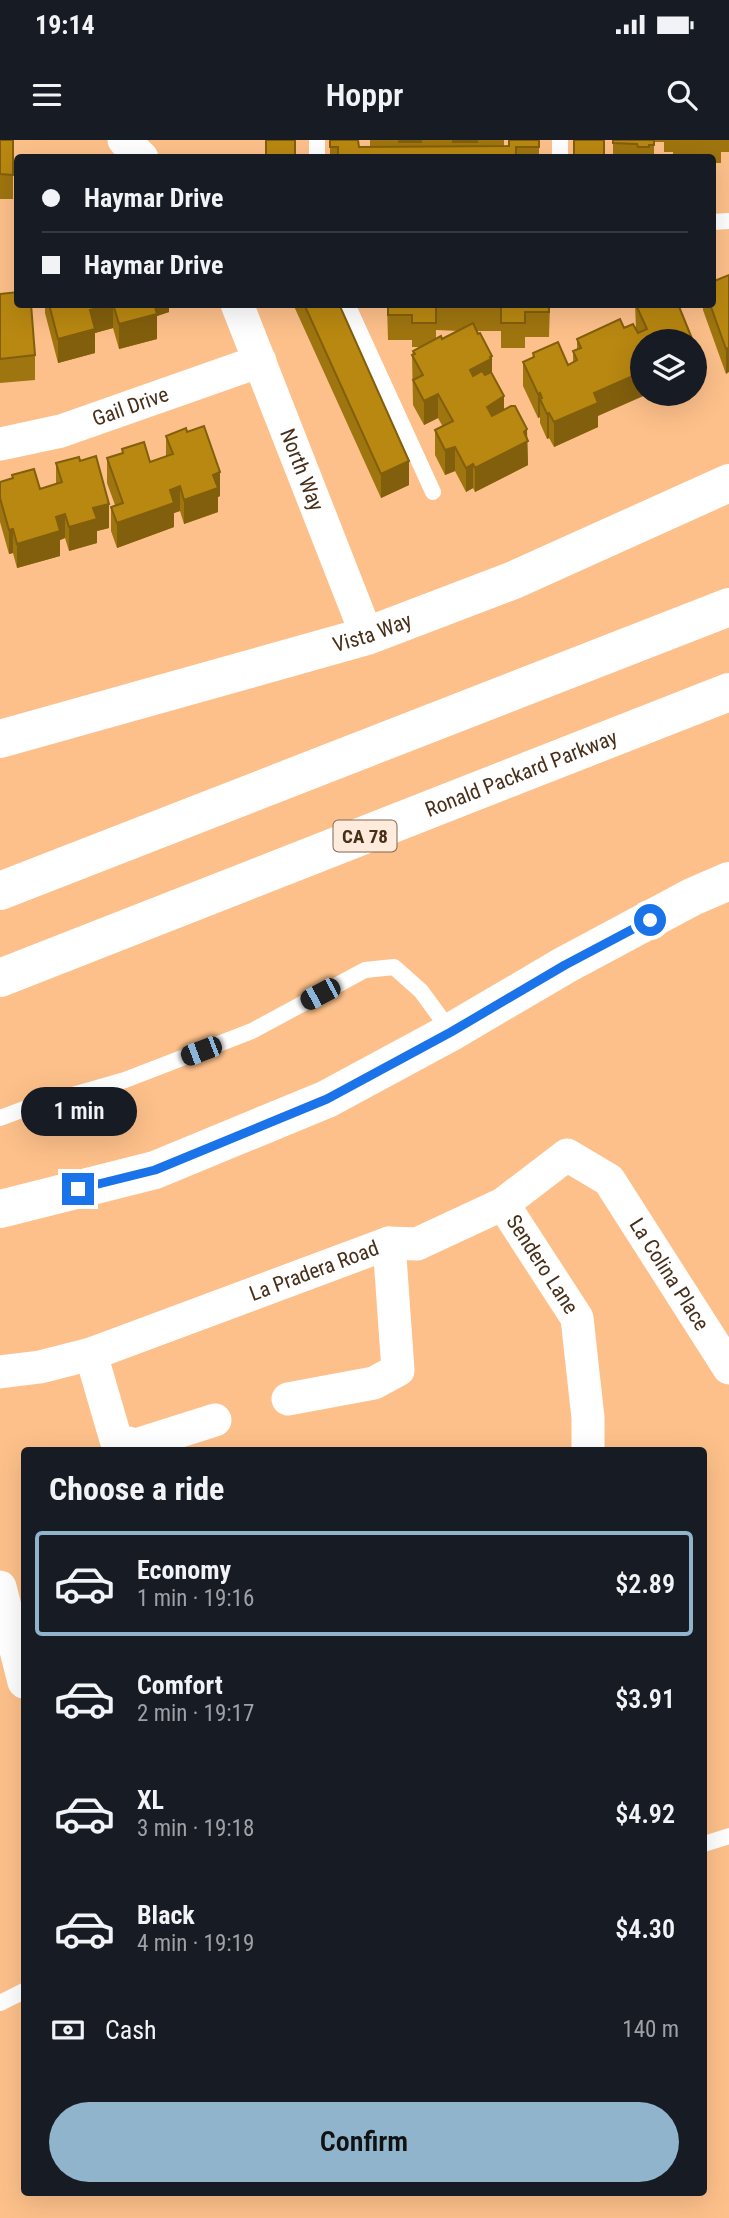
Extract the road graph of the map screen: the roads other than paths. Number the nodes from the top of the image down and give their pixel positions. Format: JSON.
{"nodes":[{"id":1,"x":124,"y":140,"type":"edge"},
{"id":2,"x":138,"y":154,"type":"edge"},
{"id":3,"x":239,"y":308,"type":"edge"},
{"id":4,"x":349,"y":308,"type":"edge"},
{"id":5,"x":260,"y":361,"type":"junction"},
{"id":6,"x":0,"y":444,"type":"edge"},
{"id":7,"x":729,"y":482,"type":"edge"},
{"id":8,"x":433,"y":492,"type":"dead end"},
{"id":9,"x":722,"y":609,"type":"edge"},
{"id":10,"x":367,"y":636,"type":"junction"},
{"id":11,"x":729,"y":692,"type":"edge"},
{"id":12,"x":0,"y":739,"type":"edge"},
{"id":13,"x":729,"y":881,"type":"edge"},
{"id":14,"x":0,"y":891,"type":"edge"},
{"id":15,"x":0,"y":978,"type":"edge"},
{"id":16,"x":451,"y":1032,"type":"junction"},
{"id":17,"x":0,"y":1118,"type":"edge"},
{"id":18,"x":608,"y":1180,"type":"joint"},
{"id":19,"x":503,"y":1204,"type":"junction"},
{"id":20,"x":0,"y":1209,"type":"edge"},
{"id":21,"x":389,"y":1243,"type":"junction"},
{"id":22,"x":92,"y":1354,"type":"junction"},
{"id":23,"x":729,"y":1368,"type":"edge"},
{"id":24,"x":0,"y":1371,"type":"edge"},
{"id":25,"x":288,"y":1399,"type":"dead end"},
{"id":26,"x":215,"y":1420,"type":"dead end"},
{"id":27,"x":588,"y":1447,"type":"edge"},
{"id":28,"x":0,"y":1587,"type":"edge"},
{"id":29,"x":14,"y":1667,"type":"edge"},
{"id":30,"x":729,"y":1836,"type":"edge"},
{"id":31,"x":707,"y":1843,"type":"edge"},
{"id":32,"x":21,"y":1992,"type":"edge"},
{"id":33,"x":0,"y":2003,"type":"edge"}],
"edges":[{"from":1,"to":2,"type":"street"},
{"from":3,"to":5,"type":"street","name":"North Way"},
{"from":4,"to":8,"type":"lane"},
{"from":5,"to":6,"type":"street","name":"Gail Drive"},
{"from":5,"to":10,"type":"street","name":"North Way"},
{"from":7,"to":10,"type":"main road","name":"Vista Way"},
{"from":9,"to":14,"type":"main road"},
{"from":10,"to":12,"type":"main road","name":"Vista Way"},
{"from":11,"to":15,"type":"main road","name":"Ronald Packard Parkway","number":"CA 78"},
{"from":13,"to":16,"type":"main road"},
{"from":16,"to":17,"type":"lane"},
{"from":16,"to":20,"type":"main road"},
{"from":18,"to":19,"type":"street","name":"La Pradera Road"},
{"from":18,"to":23,"type":"street","name":"La Colina Place"},
{"from":19,"to":21,"type":"street","name":"La Pradera Road"},
{"from":19,"to":27,"type":"street","name":"Sendero Lane"},
{"from":21,"to":22,"type":"street","name":"La Pradera Road"},
{"from":21,"to":25,"type":"street"},
{"from":22,"to":24,"type":"street","name":"La Pradera Road"},
{"from":22,"to":26,"type":"street"},
{"from":28,"to":29,"type":"street"},
{"from":30,"to":31,"type":"lane"},
{"from":32,"to":33,"type":"lane"}]}
